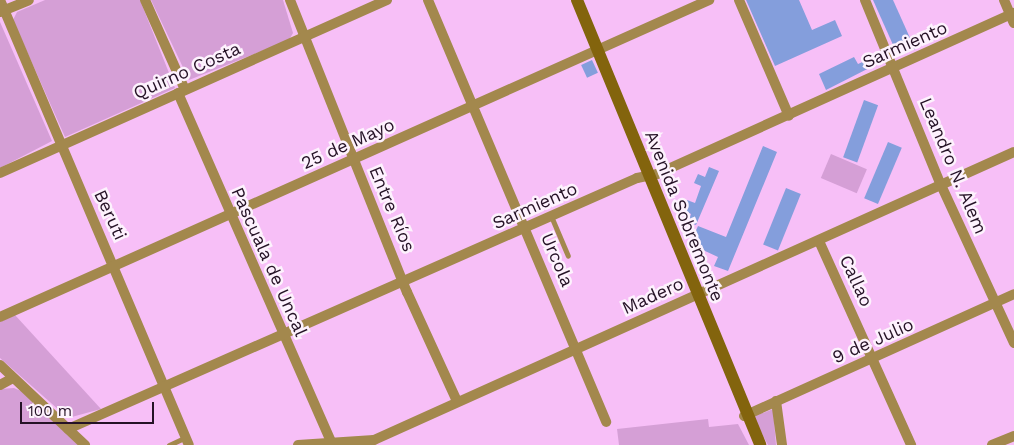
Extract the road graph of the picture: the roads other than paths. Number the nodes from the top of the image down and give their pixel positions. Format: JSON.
{"nodes":[{"id":1,"x":0,"y":0,"type":"edge"},
{"id":2,"x":29,"y":0,"type":"edge"},
{"id":3,"x":145,"y":0,"type":"edge"},
{"id":4,"x":290,"y":0,"type":"edge"},
{"id":5,"x":387,"y":0,"type":"edge"},
{"id":6,"x":428,"y":0,"type":"edge"},
{"id":7,"x":577,"y":0,"type":"edge"},
{"id":8,"x":709,"y":0,"type":"edge"},
{"id":9,"x":739,"y":0,"type":"edge"},
{"id":10,"x":865,"y":0,"type":"edge"},
{"id":11,"x":1004,"y":0,"type":"edge"},
{"id":12,"x":2,"y":11,"type":"edge"},
{"id":13,"x":1013,"y":17,"type":"edge"},
{"id":14,"x":305,"y":36,"type":"junction"},
{"id":15,"x":597,"y":49,"type":"junction"},
{"id":16,"x":895,"y":68,"type":"junction"},
{"id":17,"x":181,"y":92,"type":"junction"},
{"id":18,"x":473,"y":105,"type":"junction"},
{"id":19,"x":789,"y":116,"type":"junction"},
{"id":20,"x":60,"y":146,"type":"junction"},
{"id":21,"x":1014,"y":152,"type":"edge"},
{"id":22,"x":354,"y":159,"type":"junction"},
{"id":23,"x":0,"y":173,"type":"edge"},
{"id":24,"x":647,"y":175,"type":"junction"},
{"id":25,"x":940,"y":185,"type":"junction"},
{"id":26,"x":231,"y":214,"type":"junction"},
{"id":27,"x":551,"y":216,"type":"junction"},
{"id":28,"x":526,"y":227,"type":"junction"},
{"id":29,"x":819,"y":241,"type":"junction"},
{"id":30,"x":568,"y":256,"type":"dead end"},
{"id":31,"x":116,"y":266,"type":"junction"},
{"id":32,"x":404,"y":282,"type":"junction"},
{"id":33,"x":1014,"y":294,"type":"edge"},
{"id":34,"x":697,"y":295,"type":"junction"},
{"id":35,"x":996,"y":302,"type":"junction"},
{"id":36,"x":0,"y":316,"type":"edge"},
{"id":37,"x":284,"y":336,"type":"junction"},
{"id":38,"x":1014,"y":342,"type":"edge"},
{"id":39,"x":577,"y":348,"type":"junction"},
{"id":40,"x":873,"y":358,"type":"junction"},
{"id":41,"x":0,"y":365,"type":"edge"},
{"id":42,"x":13,"y":378,"type":"junction"},
{"id":43,"x":0,"y":385,"type":"edge"},
{"id":44,"x":165,"y":386,"type":"junction"},
{"id":45,"x":457,"y":401,"type":"junction"},
{"id":46,"x":776,"y":401,"type":"junction"},
{"id":47,"x":744,"y":416,"type":"junction"},
{"id":48,"x":606,"y":422,"type":"dead end"},
{"id":49,"x":68,"y":429,"type":"junction"},
{"id":50,"x":1014,"y":436,"type":"edge"},
{"id":51,"x":188,"y":441,"type":"edge"},
{"id":52,"x":332,"y":444,"type":"edge"},
{"id":53,"x":85,"y":445,"type":"edge"},
{"id":54,"x":169,"y":445,"type":"edge"},
{"id":55,"x":298,"y":445,"type":"edge"},
{"id":56,"x":760,"y":445,"type":"edge"},
{"id":57,"x":782,"y":445,"type":"edge"},
{"id":58,"x":911,"y":445,"type":"edge"},
{"id":59,"x":992,"y":445,"type":"edge"}],
"edges":[{"from":1,"to":12,"type":"street","name":"Beruti"},
{"from":2,"to":12,"type":"street"},
{"from":3,"to":17,"type":"street","name":"Pascuala de Uncal"},
{"from":4,"to":14,"type":"street","name":"Entre Ríos"},
{"from":5,"to":14,"type":"street","name":"Quirno Costa"},
{"from":6,"to":18,"type":"street","name":"Urcola"},
{"from":7,"to":15,"type":"main road","name":"Avenida Sobremonte"},
{"from":8,"to":15,"type":"street","name":"25 de Mayo"},
{"from":9,"to":19,"type":"street"},
{"from":10,"to":16,"type":"street","name":"Leandro N. Alem"},
{"from":11,"to":13,"type":"street"},
{"from":12,"to":20,"type":"street","name":"Beruti"},
{"from":13,"to":16,"type":"street","name":"Sarmiento"},
{"from":14,"to":17,"type":"street","name":"Quirno Costa"},
{"from":14,"to":22,"type":"street","name":"Entre Ríos"},
{"from":15,"to":18,"type":"street","name":"25 de Mayo"},
{"from":15,"to":24,"type":"main road","name":"Avenida Sobremonte"},
{"from":16,"to":19,"type":"street","name":"Sarmiento"},
{"from":16,"to":25,"type":"street","name":"Leandro N. Alem"},
{"from":17,"to":20,"type":"street","name":"Quirno Costa"},
{"from":17,"to":26,"type":"street","name":"Pascuala de Uncal"},
{"from":18,"to":22,"type":"street","name":"25 de Mayo"},
{"from":18,"to":28,"type":"street","name":"Urcola"},
{"from":19,"to":24,"type":"street","name":"Sarmiento"},
{"from":20,"to":23,"type":"street","name":"Quirno Costa"},
{"from":20,"to":31,"type":"street","name":"Beruti"},
{"from":21,"to":25,"type":"street","name":"Madero"},
{"from":22,"to":26,"type":"street","name":"25 de Mayo"},
{"from":22,"to":32,"type":"street","name":"Entre Ríos"},
{"from":24,"to":27,"type":"street","name":"Sarmiento"},
{"from":24,"to":34,"type":"main road","name":"Avenida Sobremonte"},
{"from":25,"to":29,"type":"street","name":"Madero"},
{"from":25,"to":35,"type":"street","name":"Leandro N. Alem"},
{"from":26,"to":31,"type":"street","name":"25 de Mayo"},
{"from":26,"to":37,"type":"street","name":"Pascuala de Uncal"},
{"from":27,"to":28,"type":"street","name":"Sarmiento"},
{"from":27,"to":30,"type":"lane"},
{"from":28,"to":32,"type":"street","name":"Sarmiento"},
{"from":28,"to":39,"type":"street","name":"Urcola"},
{"from":29,"to":34,"type":"street","name":"Madero"},
{"from":29,"to":40,"type":"street","name":"Callao"},
{"from":31,"to":36,"type":"street","name":"25 de Mayo"},
{"from":31,"to":44,"type":"street","name":"Beruti"},
{"from":32,"to":37,"type":"street","name":"Sarmiento"},
{"from":32,"to":45,"type":"street","name":"Entre Ríos"},
{"from":33,"to":35,"type":"street","name":"9 de Julio"},
{"from":34,"to":39,"type":"street","name":"Madero"},
{"from":34,"to":47,"type":"main road","name":"Avenida Sobremonte"},
{"from":35,"to":38,"type":"street","name":"Leandro N. Alem"},
{"from":35,"to":40,"type":"street","name":"9 de Julio"},
{"from":37,"to":44,"type":"street","name":"Sarmiento"},
{"from":37,"to":52,"type":"street","name":"Pascuala de Uncal"},
{"from":39,"to":45,"type":"street","name":"Madero"},
{"from":39,"to":48,"type":"street","name":"Urcola"},
{"from":40,"to":46,"type":"street","name":"9 de Julio"},
{"from":40,"to":58,"type":"street","name":"Callao"},
{"from":41,"to":42,"type":"street"},
{"from":42,"to":43,"type":"street"},
{"from":42,"to":49,"type":"street"},
{"from":44,"to":49,"type":"street","name":"Sarmiento"},
{"from":44,"to":51,"type":"street","name":"Beruti"},
{"from":45,"to":52,"type":"street","name":"Madero"},
{"from":46,"to":47,"type":"street","name":"9 de Julio"},
{"from":46,"to":57,"type":"street"},
{"from":47,"to":56,"type":"main road","name":"Avenida Sobremonte"},
{"from":49,"to":53,"type":"street"},
{"from":50,"to":59,"type":"street"},
{"from":51,"to":54,"type":"lane"},
{"from":52,"to":55,"type":"street","name":"Madero"}]}
